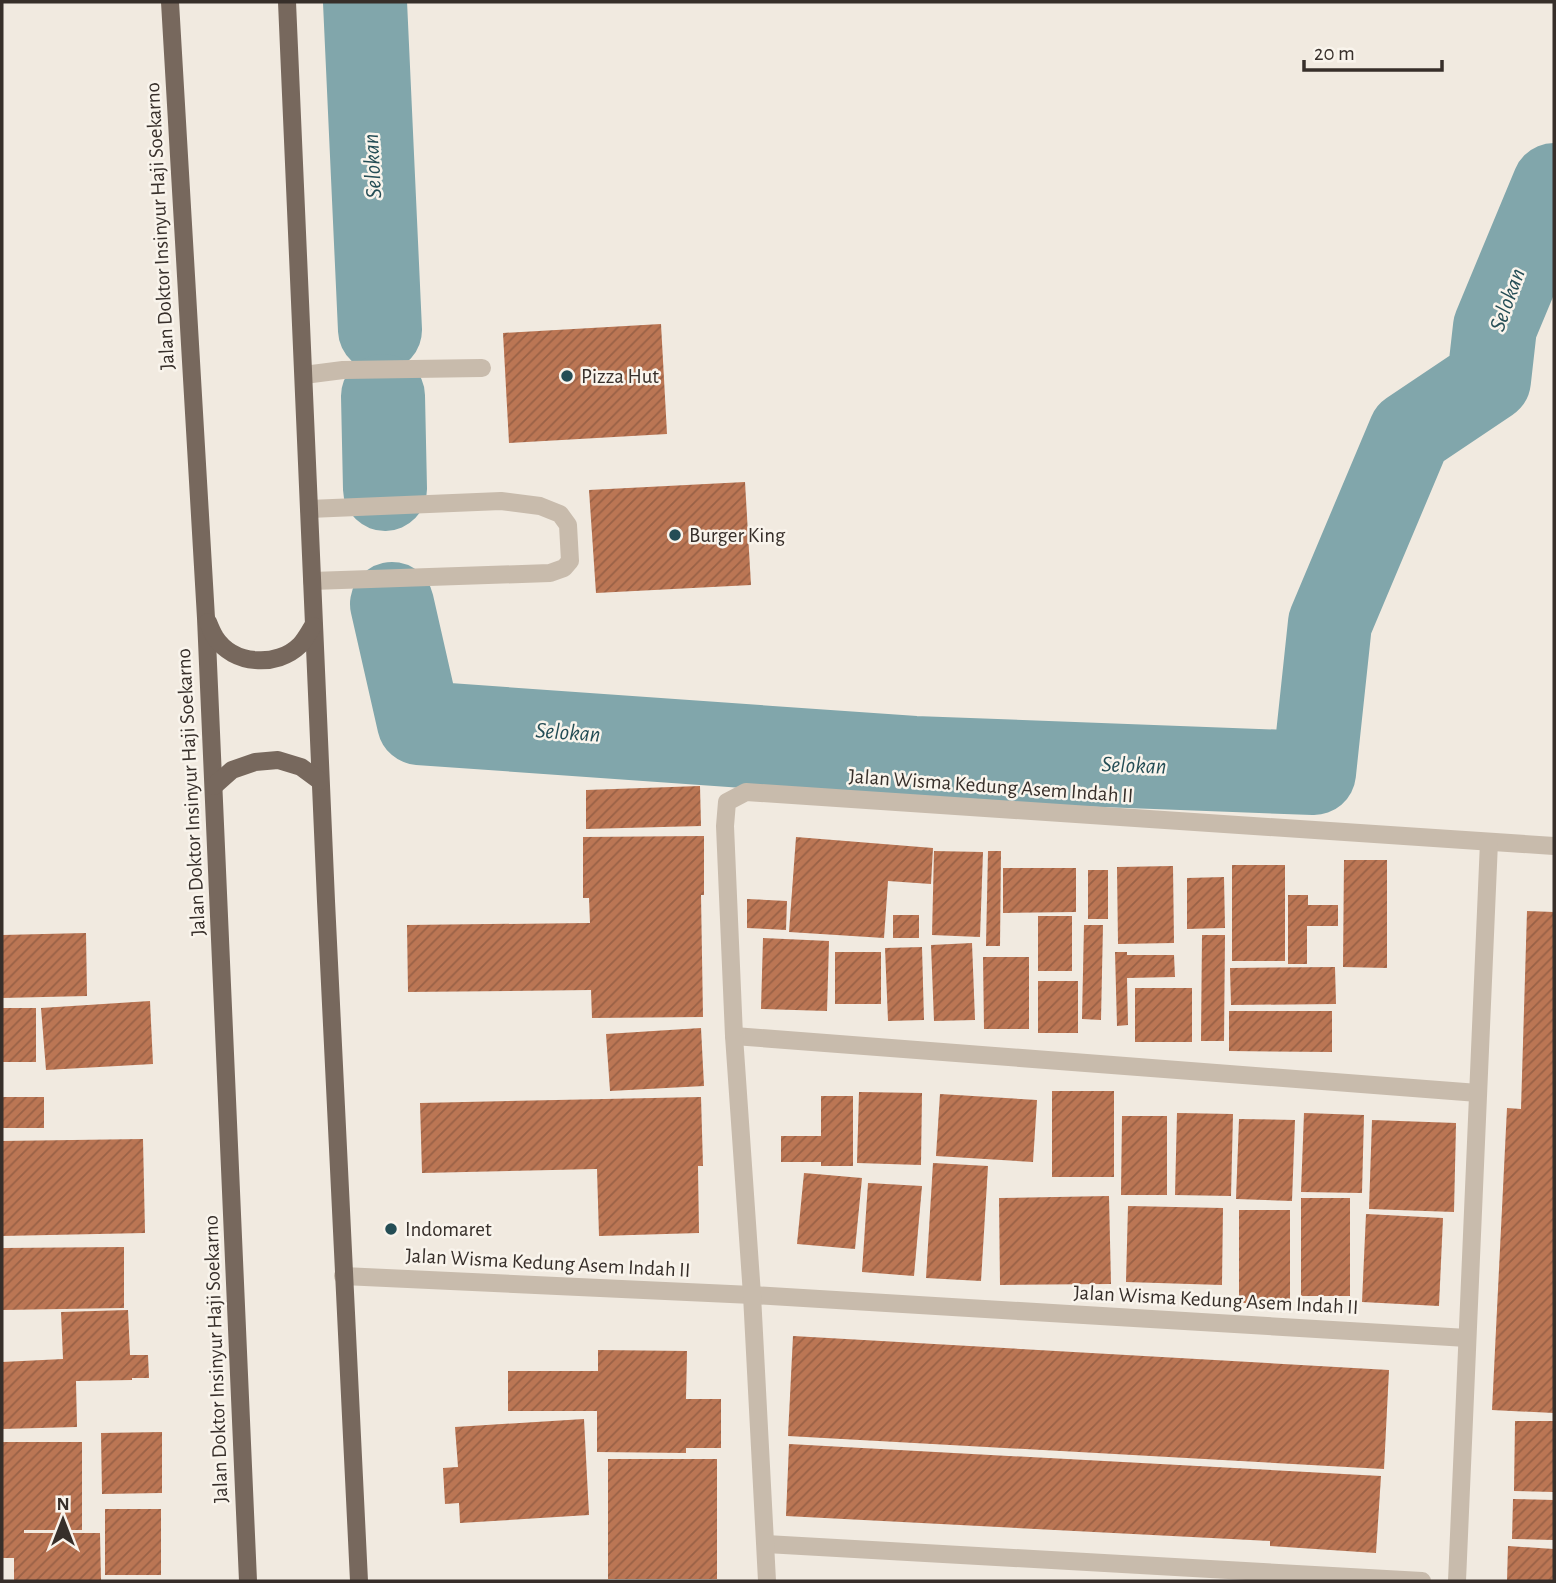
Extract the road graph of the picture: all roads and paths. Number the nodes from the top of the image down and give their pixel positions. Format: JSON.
{"nodes":[{"id":1,"x":170,"y":2,"type":"edge"},
{"id":2,"x":287,"y":2,"type":"edge"},
{"id":3,"x":482,"y":368,"type":"dead end"},
{"id":4,"x":304,"y":375,"type":"junction"},
{"id":5,"x":309,"y":509,"type":"junction"},
{"id":6,"x":312,"y":582,"type":"junction"},
{"id":7,"x":206,"y":618,"type":"junction"},
{"id":8,"x":313,"y":626,"type":"junction"},
{"id":9,"x":320,"y":781,"type":"junction"},
{"id":10,"x":214,"y":786,"type":"junction"},
{"id":11,"x":1489,"y":842,"type":"junction"},
{"id":12,"x":1554,"y":846,"type":"edge"},
{"id":13,"x":734,"y":1036,"type":"junction"},
{"id":14,"x":1478,"y":1094,"type":"junction"},
{"id":15,"x":343,"y":1276,"type":"junction"},
{"id":16,"x":752,"y":1295,"type":"junction"},
{"id":17,"x":1467,"y":1338,"type":"junction"},
{"id":18,"x":766,"y":1544,"type":"junction"},
{"id":19,"x":248,"y":1581,"type":"edge"},
{"id":20,"x":359,"y":1581,"type":"edge"},
{"id":21,"x":768,"y":1581,"type":"edge"},
{"id":22,"x":1422,"y":1581,"type":"edge"},
{"id":23,"x":1457,"y":1581,"type":"edge"}],
"edges":[{"from":1,"to":7,"type":"main road","name":"Jalan Doktor Insinyur Haji Soekarno"},
{"from":2,"to":4,"type":"main road"},
{"from":3,"to":4,"type":"street"},
{"from":4,"to":5,"type":"main road"},
{"from":5,"to":6,"type":"main road"},
{"from":5,"to":6,"type":"street"},
{"from":6,"to":8,"type":"main road"},
{"from":7,"to":8,"type":"main road"},
{"from":7,"to":10,"type":"main road","name":"Jalan Doktor Insinyur Haji Soekarno"},
{"from":8,"to":9,"type":"main road"},
{"from":9,"to":10,"type":"main road"},
{"from":9,"to":15,"type":"main road"},
{"from":10,"to":19,"type":"main road","name":"Jalan Doktor Insinyur Haji Soekarno"},
{"from":11,"to":12,"type":"street","name":"Jalan Wisma Kedung Asem Indah II"},
{"from":11,"to":13,"type":"street","name":"Jalan Wisma Kedung Asem Indah II"},
{"from":11,"to":14,"type":"street"},
{"from":13,"to":14,"type":"street"},
{"from":13,"to":16,"type":"street","name":"Jalan Wisma Kedung Asem Indah II"},
{"from":14,"to":17,"type":"street"},
{"from":15,"to":16,"type":"street","name":"Jalan Wisma Kedung Asem Indah II"},
{"from":15,"to":20,"type":"main road"},
{"from":16,"to":17,"type":"street","name":"Jalan Wisma Kedung Asem Indah II"},
{"from":16,"to":18,"type":"street","name":"Jalan Wisma Kedung Asem Indah II"},
{"from":17,"to":23,"type":"street"},
{"from":18,"to":21,"type":"street","name":"Jalan Wisma Kedung Asem Indah II"},
{"from":18,"to":22,"type":"street"}]}
